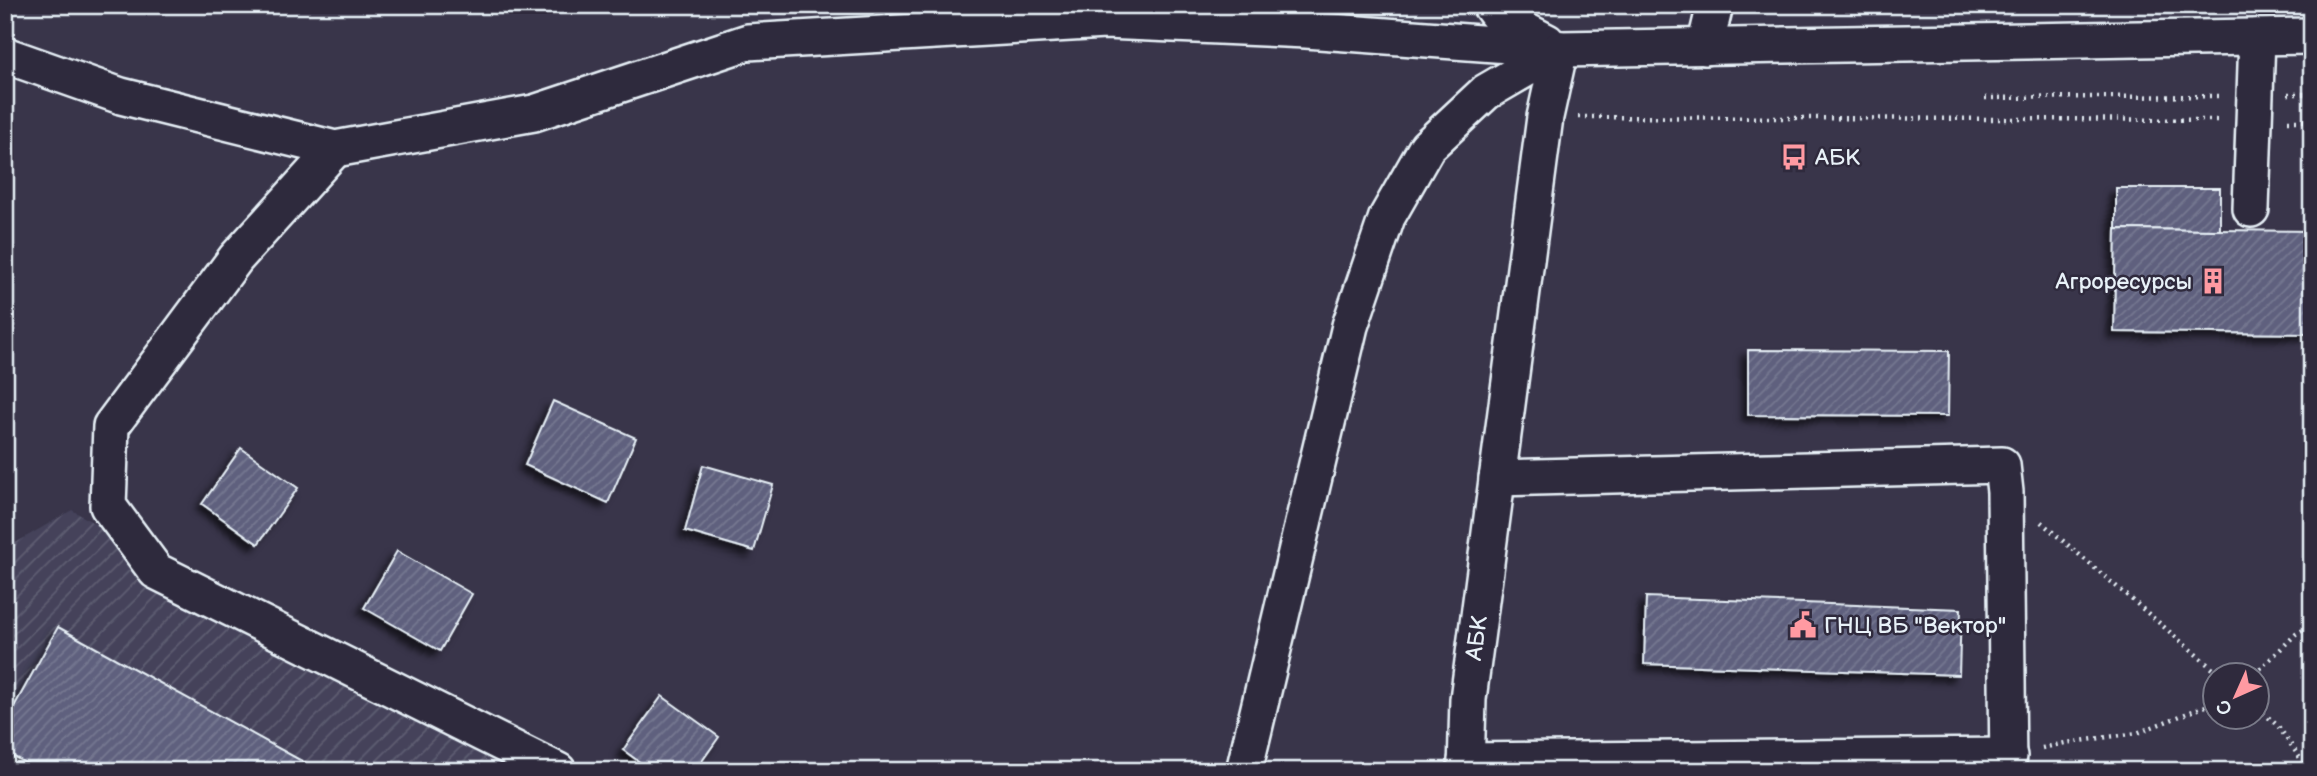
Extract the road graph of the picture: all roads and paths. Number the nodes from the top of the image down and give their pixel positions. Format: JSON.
{"nodes":[{"id":1,"x":1490,"y":5,"type":"edge"},
{"id":2,"x":1715,"y":5,"type":"edge"},
{"id":3,"x":1014,"y":15,"type":"edge"},
{"id":4,"x":2312,"y":36,"type":"edge"},
{"id":5,"x":2257,"y":37,"type":"junction"},
{"id":6,"x":1705,"y":47,"type":"junction"},
{"id":7,"x":1560,"y":49,"type":"junction"},
{"id":8,"x":5,"y":55,"type":"edge"},
{"id":9,"x":2312,"y":94,"type":"edge"},
{"id":10,"x":1985,"y":98,"type":"dead end"},
{"id":11,"x":2254,"y":108,"type":"junction"},
{"id":12,"x":1545,"y":117,"type":"junction"},
{"id":13,"x":2312,"y":121,"type":"edge"},
{"id":14,"x":335,"y":149,"type":"junction"},
{"id":15,"x":2251,"y":209,"type":"dead end"},
{"id":16,"x":1497,"y":478,"type":"junction"},
{"id":17,"x":2005,"y":492,"type":"junction"},
{"id":18,"x":2312,"y":625,"type":"edge"},
{"id":19,"x":2203,"y":660,"type":"edge"},
{"id":20,"x":2269,"y":660,"type":"edge"},
{"id":21,"x":2202,"y":707,"type":"edge"},
{"id":22,"x":2272,"y":721,"type":"edge"},
{"id":23,"x":2009,"y":763,"type":"edge"},
{"id":24,"x":1552,"y":765,"type":"edge"},
{"id":25,"x":1466,"y":766,"type":"edge"},
{"id":26,"x":558,"y":771,"type":"edge"},
{"id":27,"x":1244,"y":771,"type":"edge"},
{"id":28,"x":2309,"y":771,"type":"edge"}],
"edges":[{"from":1,"to":7,"type":"street"},
{"from":2,"to":6,"type":"street"},
{"from":3,"to":7,"type":"street"},
{"from":3,"to":14,"type":"street"},
{"from":4,"to":5,"type":"street"},
{"from":5,"to":6,"type":"street"},
{"from":5,"to":11,"type":"street"},
{"from":6,"to":7,"type":"street"},
{"from":7,"to":12,"type":"street","name":"АБК"},
{"from":7,"to":27,"type":"street"},
{"from":8,"to":14,"type":"street"},
{"from":9,"to":11,"type":"path"},
{"from":10,"to":11,"type":"path"},
{"from":11,"to":12,"type":"path"},
{"from":11,"to":13,"type":"path"},
{"from":11,"to":15,"type":"street"},
{"from":12,"to":16,"type":"street","name":"АБК"},
{"from":14,"to":26,"type":"street"},
{"from":16,"to":17,"type":"street"},
{"from":16,"to":25,"type":"street","name":"АБК"},
{"from":17,"to":19,"type":"path"},
{"from":17,"to":23,"type":"street"},
{"from":18,"to":20,"type":"path"},
{"from":21,"to":23,"type":"path"},
{"from":22,"to":28,"type":"path"},
{"from":23,"to":24,"type":"street"},
{"from":24,"to":25,"type":"street"}]}
